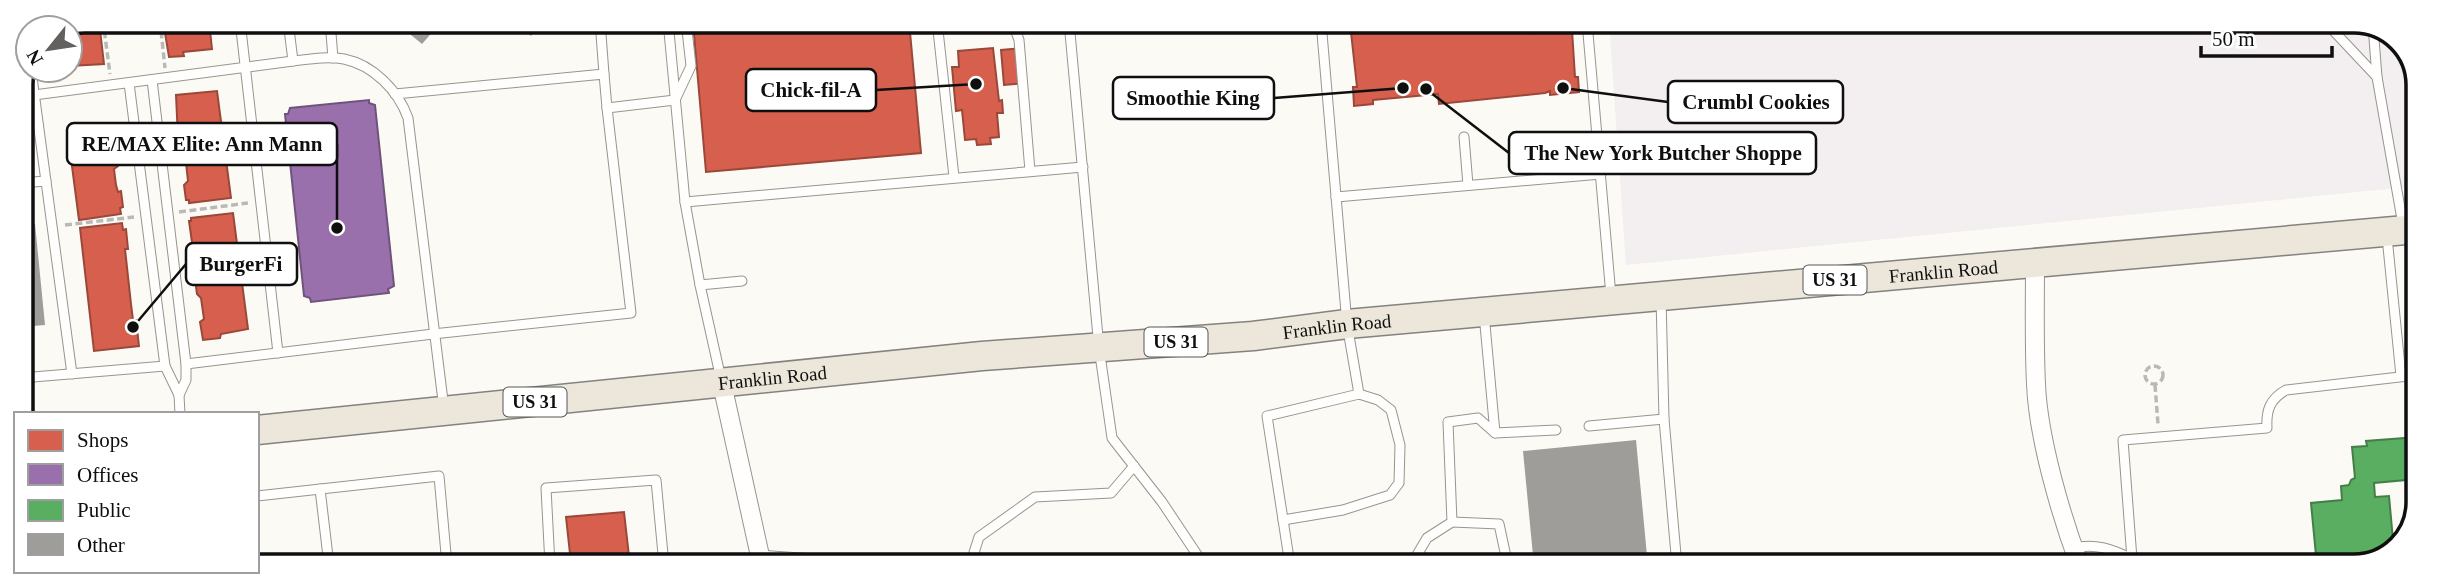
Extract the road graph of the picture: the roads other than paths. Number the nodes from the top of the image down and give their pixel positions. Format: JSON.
{"nodes":[{"id":1,"x":242,"y":33,"type":"edge"},
{"id":2,"x":290,"y":33,"type":"edge"},
{"id":3,"x":331,"y":33,"type":"edge"},
{"id":4,"x":601,"y":33,"type":"edge"},
{"id":5,"x":669,"y":33,"type":"edge"},
{"id":6,"x":687,"y":33,"type":"edge"},
{"id":7,"x":938,"y":33,"type":"edge"},
{"id":8,"x":1017,"y":33,"type":"edge"},
{"id":9,"x":1070,"y":33,"type":"edge"},
{"id":10,"x":1322,"y":33,"type":"edge"},
{"id":11,"x":1588,"y":33,"type":"edge"},
{"id":12,"x":2340,"y":33,"type":"edge"},
{"id":13,"x":2374,"y":37,"type":"edge"},
{"id":14,"x":333,"y":58,"type":"junction"},
{"id":15,"x":293,"y":61,"type":"junction"},
{"id":16,"x":246,"y":67,"type":"junction"},
{"id":17,"x":604,"y":74,"type":"junction"},
{"id":18,"x":2377,"y":77,"type":"junction"},
{"id":19,"x":152,"y":80,"type":"junction"},
{"id":20,"x":129,"y":83,"type":"junction"},
{"id":21,"x":33,"y":87,"type":"edge"},
{"id":22,"x":395,"y":94,"type":"junction"},
{"id":23,"x":34,"y":95,"type":"junction"},
{"id":24,"x":675,"y":100,"type":"junction"},
{"id":25,"x":607,"y":108,"type":"junction"},
{"id":26,"x":38,"y":124,"type":"junction"},
{"id":27,"x":33,"y":125,"type":"edge"},
{"id":28,"x":1464,"y":137,"type":"dead end"},
{"id":29,"x":1083,"y":167,"type":"junction"},
{"id":30,"x":1030,"y":171,"type":"junction"},
{"id":31,"x":1601,"y":174,"type":"junction"},
{"id":32,"x":954,"y":177,"type":"junction"},
{"id":33,"x":46,"y":181,"type":"junction"},
{"id":34,"x":33,"y":182,"type":"edge"},
{"id":35,"x":1468,"y":186,"type":"junction"},
{"id":36,"x":1336,"y":197,"type":"junction"},
{"id":37,"x":685,"y":202,"type":"junction"},
{"id":38,"x":2403,"y":230,"type":"edge"},
{"id":39,"x":2035,"y":261,"type":"junction"},
{"id":40,"x":742,"y":281,"type":"dead end"},
{"id":41,"x":700,"y":285,"type":"junction"},
{"id":42,"x":1661,"y":296,"type":"junction"},
{"id":43,"x":1612,"y":301,"type":"junction"},
{"id":44,"x":1484,"y":312,"type":"junction"},
{"id":45,"x":1347,"y":324,"type":"junction"},
{"id":46,"x":433,"y":334,"type":"junction"},
{"id":47,"x":1099,"y":348,"type":"junction"},
{"id":48,"x":278,"y":353,"type":"junction"},
{"id":49,"x":186,"y":364,"type":"junction"},
{"id":50,"x":165,"y":366,"type":"junction"},
{"id":51,"x":72,"y":374,"type":"junction"},
{"id":52,"x":2401,"y":376,"type":"junction"},
{"id":53,"x":2406,"y":376,"type":"edge"},
{"id":54,"x":33,"y":377,"type":"edge"},
{"id":55,"x":722,"y":384,"type":"junction"},
{"id":56,"x":1359,"y":394,"type":"junction"},
{"id":57,"x":179,"y":395,"type":"junction"},
{"id":58,"x":444,"y":411,"type":"junction"},
{"id":59,"x":180,"y":412,"type":"edge"},
{"id":60,"x":1664,"y":419,"type":"junction"},
{"id":61,"x":1589,"y":426,"type":"dead end"},
{"id":62,"x":259,"y":430,"type":"edge"},
{"id":63,"x":1556,"y":430,"type":"dead end"},
{"id":64,"x":1496,"y":433,"type":"junction"},
{"id":65,"x":1134,"y":466,"type":"junction"},
{"id":66,"x":320,"y":489,"type":"junction"},
{"id":67,"x":259,"y":495,"type":"edge"},
{"id":68,"x":1283,"y":520,"type":"junction"},
{"id":69,"x":1452,"y":522,"type":"junction"},
{"id":70,"x":2073,"y":548,"type":"junction"},
{"id":71,"x":328,"y":554,"type":"edge"},
{"id":72,"x":446,"y":554,"type":"edge"},
{"id":73,"x":549,"y":554,"type":"edge"},
{"id":74,"x":663,"y":554,"type":"edge"},
{"id":75,"x":760,"y":554,"type":"edge"},
{"id":76,"x":974,"y":554,"type":"edge"},
{"id":77,"x":1196,"y":554,"type":"edge"},
{"id":78,"x":1288,"y":554,"type":"edge"},
{"id":79,"x":1418,"y":554,"type":"edge"},
{"id":80,"x":1506,"y":554,"type":"edge"},
{"id":81,"x":1676,"y":554,"type":"edge"},
{"id":82,"x":2075,"y":554,"type":"edge"},
{"id":83,"x":2123,"y":554,"type":"edge"},
{"id":84,"x":2133,"y":554,"type":"edge"}],
"edges":[{"from":1,"to":16,"type":"lane"},
{"from":2,"to":15,"type":"lane"},
{"from":3,"to":14,"type":"lane"},
{"from":4,"to":17,"type":"lane"},
{"from":5,"to":24,"type":"lane"},
{"from":6,"to":24,"type":"lane"},
{"from":7,"to":32,"type":"lane"},
{"from":8,"to":30,"type":"lane"},
{"from":9,"to":29,"type":"lane"},
{"from":10,"to":36,"type":"lane"},
{"from":11,"to":31,"type":"lane"},
{"from":12,"to":18,"type":"lane"},
{"from":13,"to":18,"type":"lane"},
{"from":14,"to":15,"type":"lane"},
{"from":14,"to":22,"type":"lane"},
{"from":15,"to":16,"type":"lane"},
{"from":16,"to":19,"type":"lane"},
{"from":16,"to":48,"type":"lane"},
{"from":17,"to":22,"type":"lane"},
{"from":17,"to":25,"type":"lane"},
{"from":18,"to":38,"type":"lane"},
{"from":19,"to":20,"type":"lane"},
{"from":19,"to":49,"type":"lane"},
{"from":20,"to":23,"type":"lane"},
{"from":20,"to":50,"type":"lane"},
{"from":21,"to":23,"type":"lane"},
{"from":22,"to":46,"type":"lane"},
{"from":23,"to":26,"type":"lane"},
{"from":24,"to":25,"type":"lane"},
{"from":24,"to":37,"type":"lane"},
{"from":25,"to":46,"type":"lane"},
{"from":26,"to":27,"type":"lane"},
{"from":26,"to":33,"type":"lane"},
{"from":28,"to":35,"type":"lane"},
{"from":29,"to":30,"type":"lane"},
{"from":29,"to":47,"type":"lane"},
{"from":30,"to":32,"type":"lane"},
{"from":31,"to":35,"type":"lane"},
{"from":31,"to":43,"type":"lane"},
{"from":32,"to":37,"type":"lane"},
{"from":33,"to":34,"type":"lane"},
{"from":33,"to":51,"type":"lane"},
{"from":35,"to":36,"type":"lane"},
{"from":36,"to":45,"type":"lane"},
{"from":37,"to":41,"type":"lane"},
{"from":38,"to":39,"type":"main road","name":"Franklin Road","number":"US 31"},
{"from":38,"to":52,"type":"lane"},
{"from":39,"to":42,"type":"main road","name":"Franklin Road","number":"US 31"},
{"from":39,"to":70,"type":"street"},
{"from":40,"to":41,"type":"lane"},
{"from":41,"to":55,"type":"lane"},
{"from":42,"to":43,"type":"main road","name":"Franklin Road","number":"US 31"},
{"from":42,"to":60,"type":"lane"},
{"from":43,"to":44,"type":"main road","name":"Franklin Road","number":"US 31"},
{"from":44,"to":45,"type":"main road","name":"Franklin Road","number":"US 31"},
{"from":44,"to":64,"type":"lane"},
{"from":45,"to":47,"type":"main road","name":"Franklin Road","number":"US 31"},
{"from":45,"to":56,"type":"lane"},
{"from":46,"to":48,"type":"lane"},
{"from":46,"to":58,"type":"lane"},
{"from":47,"to":55,"type":"main road","name":"Franklin Road","number":"US 31"},
{"from":47,"to":65,"type":"lane"},
{"from":48,"to":49,"type":"lane"},
{"from":49,"to":57,"type":"lane"},
{"from":50,"to":51,"type":"lane"},
{"from":50,"to":57,"type":"lane"},
{"from":51,"to":54,"type":"lane"},
{"from":52,"to":53,"type":"lane"},
{"from":52,"to":84,"type":"lane"},
{"from":55,"to":58,"type":"main road","name":"Franklin Road","number":"US 31"},
{"from":55,"to":75,"type":"street"},
{"from":56,"to":68,"type":"lane"},
{"from":56,"to":68,"type":"lane"},
{"from":57,"to":59,"type":"lane"},
{"from":58,"to":62,"type":"main road","name":"Franklin Road","number":"US 31"},
{"from":60,"to":61,"type":"lane"},
{"from":60,"to":81,"type":"lane"},
{"from":63,"to":64,"type":"lane"},
{"from":64,"to":69,"type":"lane"},
{"from":65,"to":76,"type":"lane"},
{"from":65,"to":77,"type":"lane"},
{"from":66,"to":67,"type":"lane"},
{"from":66,"to":71,"type":"lane"},
{"from":66,"to":72,"type":"lane"},
{"from":68,"to":78,"type":"lane"},
{"from":69,"to":79,"type":"lane"},
{"from":69,"to":80,"type":"lane"},
{"from":70,"to":82,"type":"street"},
{"from":70,"to":83,"type":"lane"},
{"from":73,"to":74,"type":"lane"}]}
